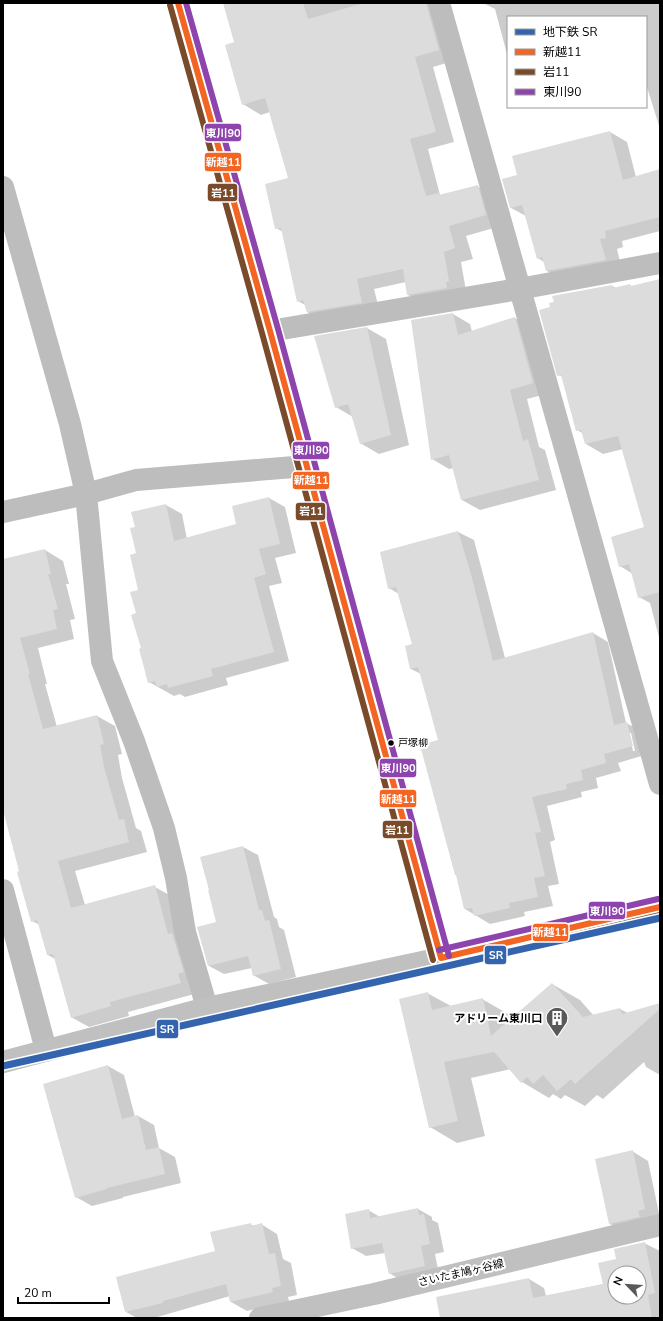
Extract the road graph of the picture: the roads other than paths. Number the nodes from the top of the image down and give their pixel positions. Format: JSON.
{"nodes":[{"id":1,"x":178,"y":3,"type":"edge"},
{"id":2,"x":439,"y":3,"type":"edge"},
{"id":3,"x":3,"y":187,"type":"edge"},
{"id":4,"x":660,"y":263,"type":"edge"},
{"id":5,"x":519,"y":289,"type":"junction"},
{"id":6,"x":270,"y":331,"type":"junction"},
{"id":7,"x":306,"y":466,"type":"junction"},
{"id":8,"x":86,"y":494,"type":"junction"},
{"id":9,"x":3,"y":512,"type":"edge"},
{"id":10,"x":660,"y":784,"type":"edge"},
{"id":11,"x":3,"y":890,"type":"edge"},
{"id":12,"x":660,"y":907,"type":"edge"},
{"id":13,"x":441,"y":958,"type":"junction"},
{"id":14,"x":207,"y":1008,"type":"junction"},
{"id":15,"x":46,"y":1050,"type":"junction"},
{"id":16,"x":3,"y":1062,"type":"edge"},
{"id":17,"x":660,"y":1225,"type":"edge"},
{"id":18,"x":260,"y":1318,"type":"edge"}],
"edges":[{"from":1,"to":6,"type":"main road"},
{"from":2,"to":5,"type":"street"},
{"from":3,"to":8,"type":"street"},
{"from":4,"to":5,"type":"street"},
{"from":5,"to":6,"type":"street"},
{"from":5,"to":10,"type":"street"},
{"from":6,"to":7,"type":"main road"},
{"from":7,"to":8,"type":"street"},
{"from":7,"to":13,"type":"main road"},
{"from":8,"to":9,"type":"street"},
{"from":8,"to":14,"type":"street"},
{"from":11,"to":15,"type":"street"},
{"from":12,"to":13,"type":"main road"},
{"from":13,"to":14,"type":"main road"},
{"from":14,"to":15,"type":"main road"},
{"from":15,"to":16,"type":"main road"},
{"from":17,"to":18,"type":"main road","name":"さいたま鳩ヶ谷線"}]}
